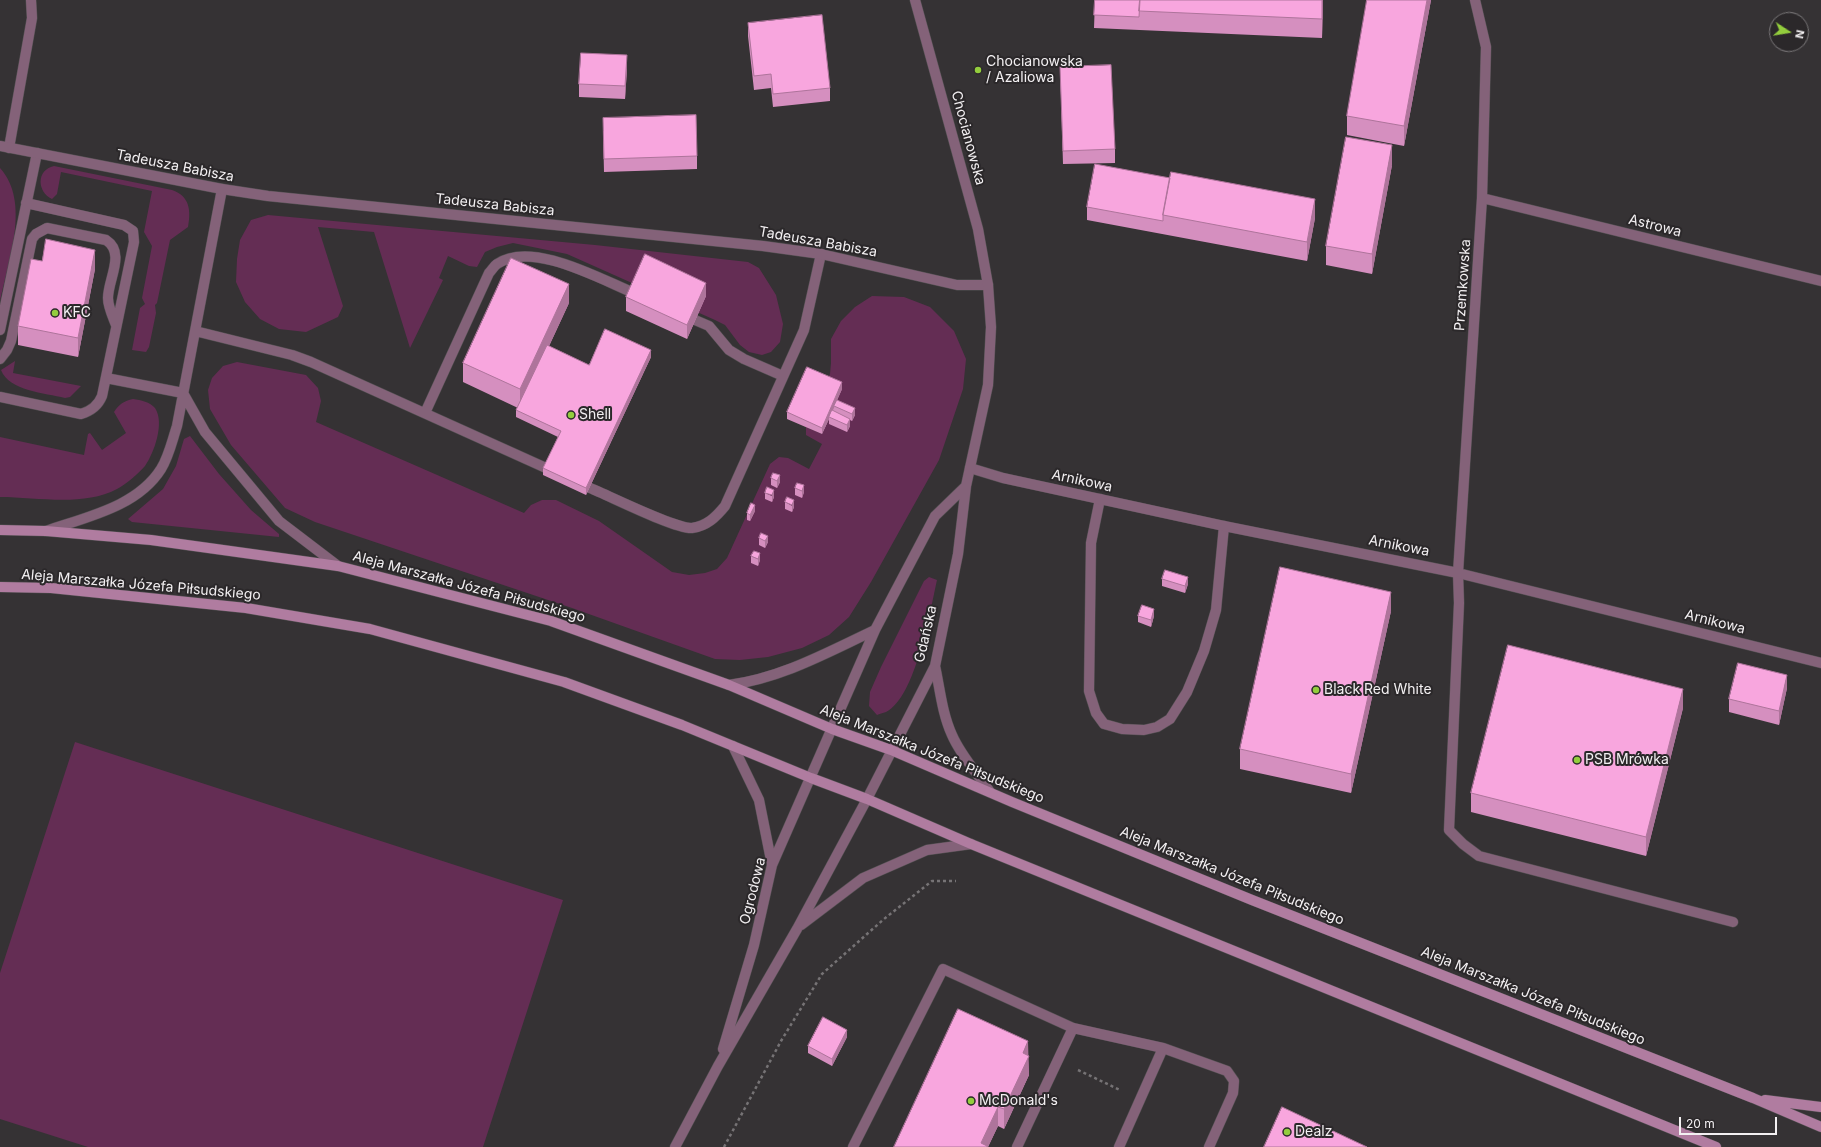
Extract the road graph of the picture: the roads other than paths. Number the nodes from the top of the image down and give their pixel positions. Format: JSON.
{"nodes":[{"id":1,"x":31,"y":0,"type":"edge"},
{"id":2,"x":915,"y":0,"type":"edge"},
{"id":3,"x":1475,"y":0,"type":"edge"},
{"id":4,"x":4,"y":146,"type":"edge"},
{"id":5,"x":37,"y":153,"type":"junction"},
{"id":6,"x":222,"y":189,"type":"junction"},
{"id":7,"x":1482,"y":198,"type":"junction"},
{"id":8,"x":26,"y":203,"type":"junction"},
{"id":9,"x":821,"y":254,"type":"junction"},
{"id":10,"x":1821,"y":281,"type":"edge"},
{"id":11,"x":988,"y":285,"type":"junction"},
{"id":12,"x":634,"y":293,"type":"edge"},
{"id":13,"x":695,"y":320,"type":"edge"},
{"id":14,"x":116,"y":327,"type":"junction"},
{"id":15,"x":0,"y":330,"type":"edge"},
{"id":16,"x":195,"y":331,"type":"junction"},
{"id":17,"x":0,"y":358,"type":"edge"},
{"id":18,"x":783,"y":376,"type":"junction"},
{"id":19,"x":106,"y":378,"type":"junction"},
{"id":20,"x":183,"y":393,"type":"junction"},
{"id":21,"x":0,"y":397,"type":"edge"},
{"id":22,"x":425,"y":414,"type":"junction"},
{"id":23,"x":546,"y":468,"type":"edge"},
{"id":24,"x":970,"y":468,"type":"junction"},
{"id":25,"x":966,"y":486,"type":"junction"},
{"id":26,"x":590,"y":488,"type":"edge"},
{"id":27,"x":1100,"y":499,"type":"junction"},
{"id":28,"x":1224,"y":526,"type":"junction"},
{"id":29,"x":0,"y":530,"type":"edge"},
{"id":30,"x":46,"y":531,"type":"junction"},
{"id":31,"x":338,"y":566,"type":"junction"},
{"id":32,"x":1458,"y":573,"type":"junction"},
{"id":33,"x":0,"y":586,"type":"edge"},
{"id":34,"x":875,"y":630,"type":"junction"},
{"id":35,"x":1821,"y":663,"type":"edge"},
{"id":36,"x":935,"y":666,"type":"junction"},
{"id":37,"x":729,"y":685,"type":"junction"},
{"id":38,"x":832,"y":729,"type":"junction"},
{"id":39,"x":733,"y":746,"type":"junction"},
{"id":40,"x":892,"y":750,"type":"junction"},
{"id":41,"x":811,"y":778,"type":"junction"},
{"id":42,"x":990,"y":792,"type":"junction"},
{"id":43,"x":867,"y":799,"type":"junction"},
{"id":44,"x":970,"y":844,"type":"junction"},
{"id":45,"x":772,"y":864,"type":"junction"},
{"id":46,"x":1733,"y":922,"type":"dead end"},
{"id":47,"x":796,"y":929,"type":"junction"},
{"id":48,"x":1073,"y":1028,"type":"junction"},
{"id":49,"x":1163,"y":1048,"type":"junction"},
{"id":50,"x":718,"y":1066,"type":"junction"},
{"id":51,"x":1753,"y":1098,"type":"junction"},
{"id":52,"x":1821,"y":1107,"type":"edge"},
{"id":53,"x":1821,"y":1128,"type":"edge"},
{"id":54,"x":854,"y":1144,"type":"edge"},
{"id":55,"x":675,"y":1147,"type":"edge"},
{"id":56,"x":1017,"y":1147,"type":"edge"},
{"id":57,"x":1119,"y":1147,"type":"edge"},
{"id":58,"x":1209,"y":1147,"type":"edge"},
{"id":59,"x":1716,"y":1147,"type":"edge"}],
"edges":[{"from":1,"to":4,"type":"street"},
{"from":2,"to":11,"type":"street","name":"Chocianowska"},
{"from":3,"to":7,"type":"street","name":"Przemkowska"},
{"from":4,"to":5,"type":"street","name":"Tadeusza Babisza"},
{"from":5,"to":6,"type":"street","name":"Tadeusza Babisza"},
{"from":5,"to":8,"type":"street"},
{"from":6,"to":9,"type":"street","name":"Tadeusza Babisza"},
{"from":6,"to":16,"type":"street"},
{"from":7,"to":10,"type":"street","name":"Astrowa"},
{"from":7,"to":32,"type":"street","name":"Przemkowska"},
{"from":8,"to":14,"type":"street"},
{"from":8,"to":15,"type":"street"},
{"from":9,"to":11,"type":"street","name":"Tadeusza Babisza"},
{"from":9,"to":18,"type":"street"},
{"from":11,"to":24,"type":"street","name":"Gdańska"},
{"from":12,"to":22,"type":"street"},
{"from":13,"to":18,"type":"street"},
{"from":14,"to":17,"type":"street"},
{"from":14,"to":19,"type":"street"},
{"from":16,"to":20,"type":"street"},
{"from":16,"to":22,"type":"street"},
{"from":18,"to":26,"type":"street"},
{"from":19,"to":20,"type":"street"},
{"from":19,"to":21,"type":"street"},
{"from":20,"to":30,"type":"street"},
{"from":20,"to":31,"type":"street"},
{"from":22,"to":23,"type":"street"},
{"from":24,"to":25,"type":"street","name":"Gdańska"},
{"from":24,"to":27,"type":"street","name":"Arnikowa"},
{"from":25,"to":34,"type":"street"},
{"from":25,"to":36,"type":"street","name":"Gdańska"},
{"from":27,"to":28,"type":"street","name":"Arnikowa"},
{"from":27,"to":28,"type":"street"},
{"from":28,"to":32,"type":"street","name":"Arnikowa"},
{"from":29,"to":30,"type":"main road","name":"Aleja Marszałka Józefa Piłsudskiego"},
{"from":30,"to":31,"type":"main road","name":"Aleja Marszałka Józefa Piłsudskiego"},
{"from":31,"to":37,"type":"main road","name":"Aleja Marszałka Józefa Piłsudskiego"},
{"from":32,"to":35,"type":"street","name":"Arnikowa"},
{"from":32,"to":46,"type":"street","name":"Przemkowska"},
{"from":33,"to":39,"type":"main road","name":"Aleja Marszałka Józefa Piłsudskiego"},
{"from":34,"to":37,"type":"street"},
{"from":34,"to":38,"type":"street"},
{"from":36,"to":40,"type":"street","name":"Gdańska"},
{"from":36,"to":42,"type":"street"},
{"from":37,"to":38,"type":"main road","name":"Aleja Marszałka Józefa Piłsudskiego"},
{"from":38,"to":40,"type":"main road","name":"Aleja Marszałka Józefa Piłsudskiego"},
{"from":38,"to":41,"type":"street","name":"Ogrodowa"},
{"from":39,"to":41,"type":"main road","name":"Aleja Marszałka Józefa Piłsudskiego"},
{"from":39,"to":45,"type":"street"},
{"from":40,"to":42,"type":"main road","name":"Aleja Marszałka Józefa Piłsudskiego"},
{"from":40,"to":43,"type":"street","name":"Gdańska"},
{"from":41,"to":43,"type":"main road","name":"Aleja Marszałka Józefa Piłsudskiego"},
{"from":41,"to":45,"type":"street","name":"Ogrodowa"},
{"from":42,"to":51,"type":"main road","name":"Aleja Marszałka Józefa Piłsudskiego"},
{"from":43,"to":44,"type":"main road","name":"Aleja Marszałka Józefa Piłsudskiego"},
{"from":43,"to":47,"type":"street","name":"Ogrodowa"},
{"from":44,"to":47,"type":"street"},
{"from":44,"to":59,"type":"main road","name":"Aleja Marszałka Józefa Piłsudskiego"},
{"from":45,"to":50,"type":"street","name":"Ogrodowa"},
{"from":47,"to":50,"type":"street","name":"Ogrodowa"},
{"from":48,"to":49,"type":"street"},
{"from":48,"to":54,"type":"street"},
{"from":48,"to":56,"type":"street"},
{"from":49,"to":57,"type":"street"},
{"from":49,"to":58,"type":"street"},
{"from":50,"to":55,"type":"street","name":"Ogrodowa"},
{"from":51,"to":52,"type":"main road"},
{"from":51,"to":53,"type":"main road","name":"Aleja Marszałka Józefa Piłsudskiego"}]}
